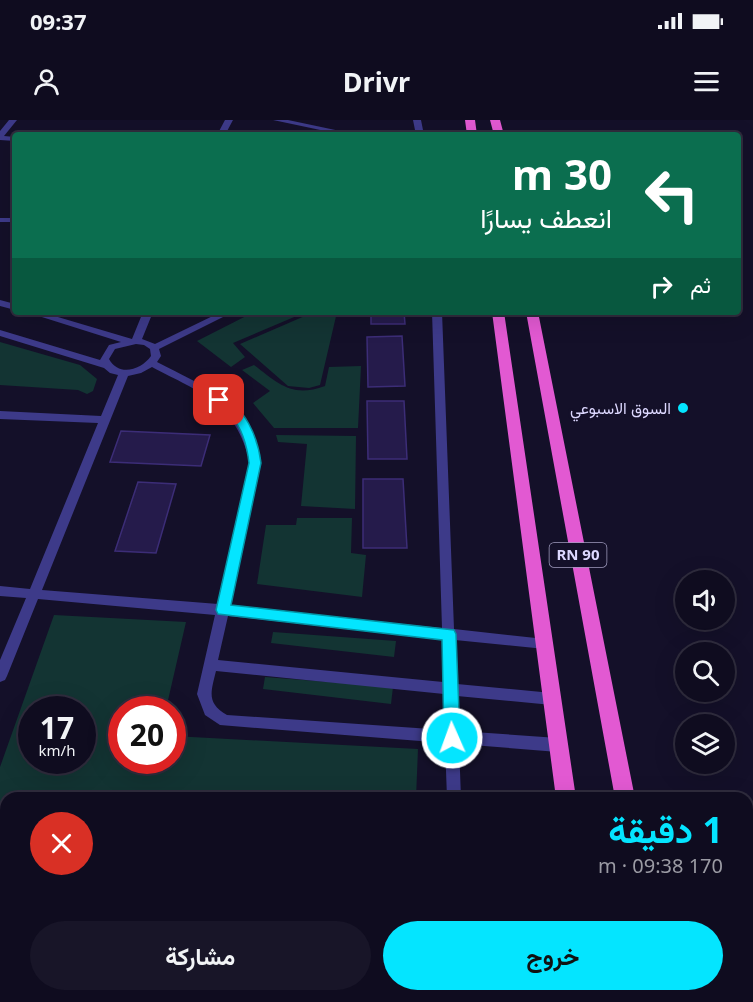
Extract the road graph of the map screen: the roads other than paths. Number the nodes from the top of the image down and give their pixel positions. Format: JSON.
{"nodes":[{"id":1,"x":13,"y":120,"type":"edge"},
{"id":2,"x":277,"y":120,"type":"edge"},
{"id":3,"x":339,"y":132,"type":"edge"},
{"id":4,"x":0,"y":137,"type":"edge"},
{"id":5,"x":42,"y":315,"type":"edge"},
{"id":6,"x":146,"y":315,"type":"edge"},
{"id":7,"x":222,"y":315,"type":"edge"},
{"id":8,"x":438,"y":315,"type":"edge"},
{"id":9,"x":498,"y":315,"type":"edge"},
{"id":10,"x":533,"y":315,"type":"edge"},
{"id":11,"x":0,"y":333,"type":"edge"},
{"id":12,"x":133,"y":341,"type":"junction"},
{"id":13,"x":154,"y":348,"type":"junction"},
{"id":14,"x":151,"y":363,"type":"junction"},
{"id":15,"x":106,"y":365,"type":"junction"},
{"id":16,"x":124,"y":373,"type":"junction"},
{"id":17,"x":0,"y":415,"type":"edge"},
{"id":18,"x":105,"y":420,"type":"junction"},
{"id":19,"x":0,"y":591,"type":"edge"},
{"id":20,"x":34,"y":594,"type":"junction"},
{"id":21,"x":223,"y":610,"type":"junction"},
{"id":22,"x":449,"y":634,"type":"junction"},
{"id":23,"x":545,"y":644,"type":"junction"},
{"id":24,"x":209,"y":665,"type":"junction"},
{"id":25,"x":0,"y":676,"type":"edge"},
{"id":26,"x":451,"y":690,"type":"junction"},
{"id":27,"x":552,"y":699,"type":"junction"},
{"id":28,"x":452,"y":738,"type":"junction"},
{"id":29,"x":558,"y":745,"type":"junction"},
{"id":30,"x":454,"y":792,"type":"edge"},
{"id":31,"x":565,"y":792,"type":"edge"},
{"id":32,"x":624,"y":792,"type":"edge"}],
"edges":[{"from":1,"to":4,"type":"lane"},
{"from":2,"to":3,"type":"lane"},
{"from":5,"to":12,"type":"lane"},
{"from":6,"to":12,"type":"lane"},
{"from":7,"to":13,"type":"lane"},
{"from":8,"to":22,"type":"lane"},
{"from":9,"to":23,"type":"highway","number":"RN 90"},
{"from":10,"to":32,"type":"highway","number":"RN 90"},
{"from":11,"to":15,"type":"lane"},
{"from":12,"to":13,"type":"lane"},
{"from":12,"to":15,"type":"lane"},
{"from":13,"to":14,"type":"lane"},
{"from":14,"to":16,"type":"lane"},
{"from":14,"to":21,"type":"lane"},
{"from":15,"to":16,"type":"lane"},
{"from":16,"to":18,"type":"lane"},
{"from":17,"to":18,"type":"lane"},
{"from":18,"to":20,"type":"lane"},
{"from":19,"to":20,"type":"lane"},
{"from":20,"to":21,"type":"lane"},
{"from":20,"to":25,"type":"lane"},
{"from":21,"to":22,"type":"lane"},
{"from":21,"to":24,"type":"lane"},
{"from":22,"to":23,"type":"lane"},
{"from":22,"to":26,"type":"lane"},
{"from":23,"to":27,"type":"highway","number":"RN 90"},
{"from":24,"to":26,"type":"lane"},
{"from":24,"to":28,"type":"lane"},
{"from":26,"to":27,"type":"lane"},
{"from":26,"to":28,"type":"lane"},
{"from":27,"to":29,"type":"highway","number":"RN 90"},
{"from":28,"to":29,"type":"lane"},
{"from":28,"to":30,"type":"lane"},
{"from":29,"to":31,"type":"highway","number":"RN 90"}]}
